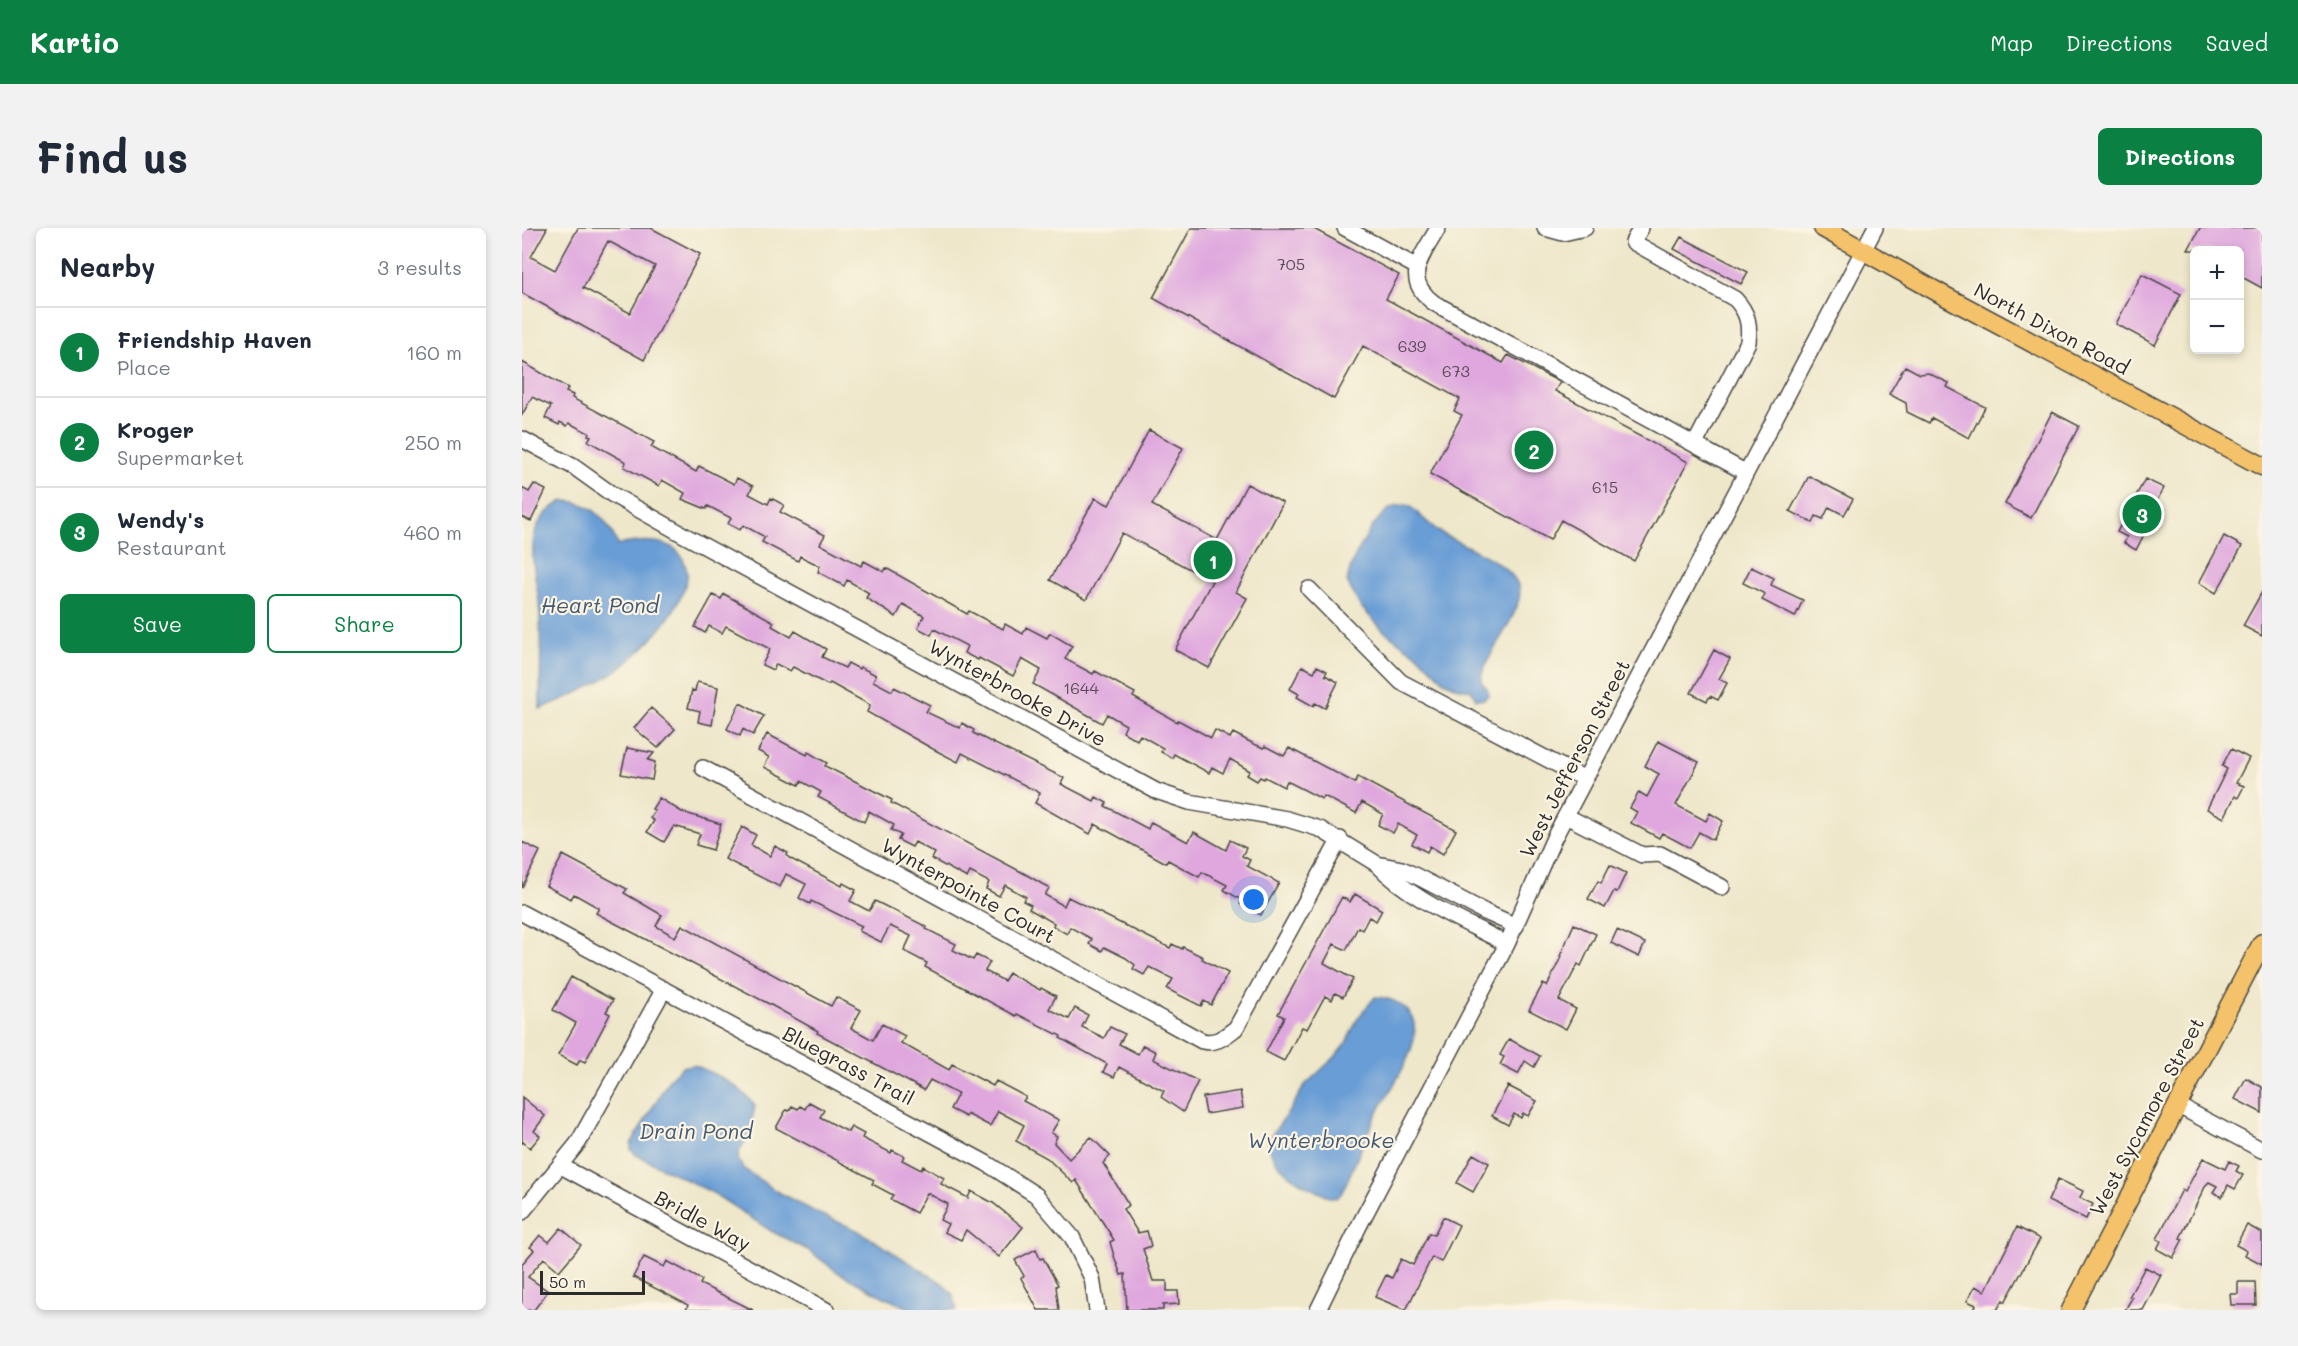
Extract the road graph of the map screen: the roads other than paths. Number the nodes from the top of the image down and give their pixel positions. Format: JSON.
{"nodes":[{"id":1,"x":1345,"y":228,"type":"edge"},
{"id":2,"x":1438,"y":228,"type":"edge"},
{"id":3,"x":1545,"y":228,"type":"edge"},
{"id":4,"x":1585,"y":228,"type":"edge"},
{"id":5,"x":1641,"y":228,"type":"edge"},
{"id":6,"x":1823,"y":228,"type":"edge"},
{"id":7,"x":1875,"y":228,"type":"edge"},
{"id":8,"x":1864,"y":250,"type":"junction"},
{"id":9,"x":1417,"y":267,"type":"junction"},
{"id":10,"x":522,"y":439,"type":"edge"},
{"id":11,"x":1695,"y":444,"type":"junction"},
{"id":12,"x":2262,"y":466,"type":"edge"},
{"id":13,"x":1745,"y":472,"type":"junction"},
{"id":14,"x":1309,"y":589,"type":"dead end"},
{"id":15,"x":703,"y":768,"type":"dead end"},
{"id":16,"x":1585,"y":779,"type":"junction"},
{"id":17,"x":1566,"y":816,"type":"junction"},
{"id":18,"x":1340,"y":839,"type":"junction"},
{"id":19,"x":1377,"y":864,"type":"junction"},
{"id":20,"x":1722,"y":886,"type":"dead end"},
{"id":21,"x":522,"y":913,"type":"edge"},
{"id":22,"x":1516,"y":926,"type":"junction"},
{"id":23,"x":2262,"y":943,"type":"edge"},
{"id":24,"x":1507,"y":944,"type":"junction"},
{"id":25,"x":664,"y":989,"type":"junction"},
{"id":26,"x":2177,"y":1105,"type":"junction"},
{"id":27,"x":2262,"y":1150,"type":"edge"},
{"id":28,"x":561,"y":1166,"type":"junction"},
{"id":29,"x":522,"y":1212,"type":"edge"},
{"id":30,"x":826,"y":1310,"type":"edge"},
{"id":31,"x":1097,"y":1310,"type":"edge"},
{"id":32,"x":1318,"y":1310,"type":"edge"},
{"id":33,"x":2071,"y":1310,"type":"edge"}],
"edges":[{"from":1,"to":9,"type":"street"},
{"from":2,"to":9,"type":"street"},
{"from":3,"to":4,"type":"street"},
{"from":5,"to":11,"type":"street"},
{"from":6,"to":8,"type":"main road","name":"North Dixon Road"},
{"from":7,"to":8,"type":"street","name":"West Jefferson Street"},
{"from":8,"to":12,"type":"main road","name":"North Dixon Road"},
{"from":8,"to":13,"type":"street","name":"West Jefferson Street"},
{"from":9,"to":11,"type":"street"},
{"from":10,"to":18,"type":"street","name":"Wynterbrooke Drive"},
{"from":11,"to":13,"type":"street"},
{"from":13,"to":16,"type":"street","name":"West Jefferson Street"},
{"from":14,"to":16,"type":"street"},
{"from":15,"to":18,"type":"street","name":"Wynterpointe Court"},
{"from":16,"to":17,"type":"street","name":"West Jefferson Street"},
{"from":17,"to":20,"type":"street"},
{"from":17,"to":22,"type":"street","name":"West Jefferson Street"},
{"from":18,"to":19,"type":"street","name":"Wynterbrooke Drive"},
{"from":19,"to":22,"type":"street","name":"Wynterbrooke Drive"},
{"from":19,"to":24,"type":"street"},
{"from":21,"to":25,"type":"street","name":"Bluegrass Trail"},
{"from":22,"to":24,"type":"street","name":"West Jefferson Street"},
{"from":23,"to":26,"type":"main road","name":"West Sycamore Street"},
{"from":24,"to":32,"type":"street","name":"West Jefferson Street"},
{"from":25,"to":28,"type":"street"},
{"from":25,"to":31,"type":"street","name":"Bluegrass Trail"},
{"from":26,"to":27,"type":"street"},
{"from":26,"to":33,"type":"main road","name":"West Sycamore Street"},
{"from":28,"to":29,"type":"street"},
{"from":28,"to":30,"type":"street","name":"Bridle Way"}]}
